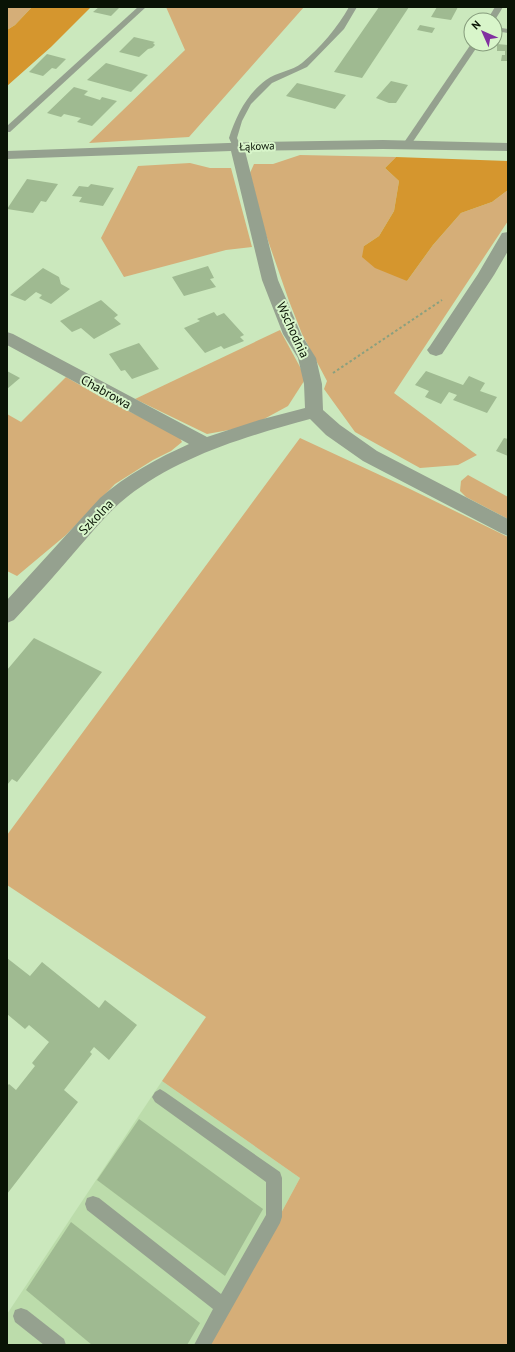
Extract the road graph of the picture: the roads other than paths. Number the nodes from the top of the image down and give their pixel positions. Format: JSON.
{"nodes":[{"id":1,"x":142,"y":7,"type":"edge"},
{"id":2,"x":353,"y":7,"type":"edge"},
{"id":3,"x":470,"y":52,"type":"edge"},
{"id":4,"x":7,"y":130,"type":"edge"},
{"id":5,"x":407,"y":144,"type":"junction"},
{"id":6,"x":237,"y":147,"type":"junction"},
{"id":7,"x":508,"y":147,"type":"edge"},
{"id":8,"x":7,"y":155,"type":"edge"},
{"id":9,"x":508,"y":237,"type":"edge"},
{"id":10,"x":7,"y":338,"type":"edge"},
{"id":11,"x":436,"y":350,"type":"dead end"},
{"id":12,"x":314,"y":412,"type":"junction"},
{"id":13,"x":206,"y":446,"type":"junction"},
{"id":14,"x":508,"y":528,"type":"edge"},
{"id":15,"x":7,"y":614,"type":"edge"},
{"id":16,"x":160,"y":1097,"type":"dead end"},
{"id":17,"x":93,"y":1204,"type":"dead end"},
{"id":18,"x":224,"y":1307,"type":"junction"},
{"id":19,"x":21,"y":1316,"type":"dead end"},
{"id":20,"x":58,"y":1345,"type":"edge"},
{"id":21,"x":202,"y":1345,"type":"edge"}],
"edges":[{"from":1,"to":4,"type":"lane"},
{"from":2,"to":6,"type":"lane"},
{"from":3,"to":5,"type":"lane"},
{"from":5,"to":6,"type":"street","name":"Łąkowa"},
{"from":5,"to":7,"type":"street","name":"Łąkowa"},
{"from":6,"to":8,"type":"street","name":"Łąkowa"},
{"from":6,"to":12,"type":"street","name":"Wschodnia"},
{"from":9,"to":11,"type":"street"},
{"from":10,"to":13,"type":"street","name":"Chabrowa"},
{"from":12,"to":13,"type":"street","name":"Szkolna"},
{"from":12,"to":14,"type":"street"},
{"from":13,"to":15,"type":"street","name":"Szkolna"},
{"from":16,"to":18,"type":"lane"},
{"from":17,"to":18,"type":"lane"},
{"from":18,"to":21,"type":"lane"},
{"from":19,"to":20,"type":"lane"}]}
